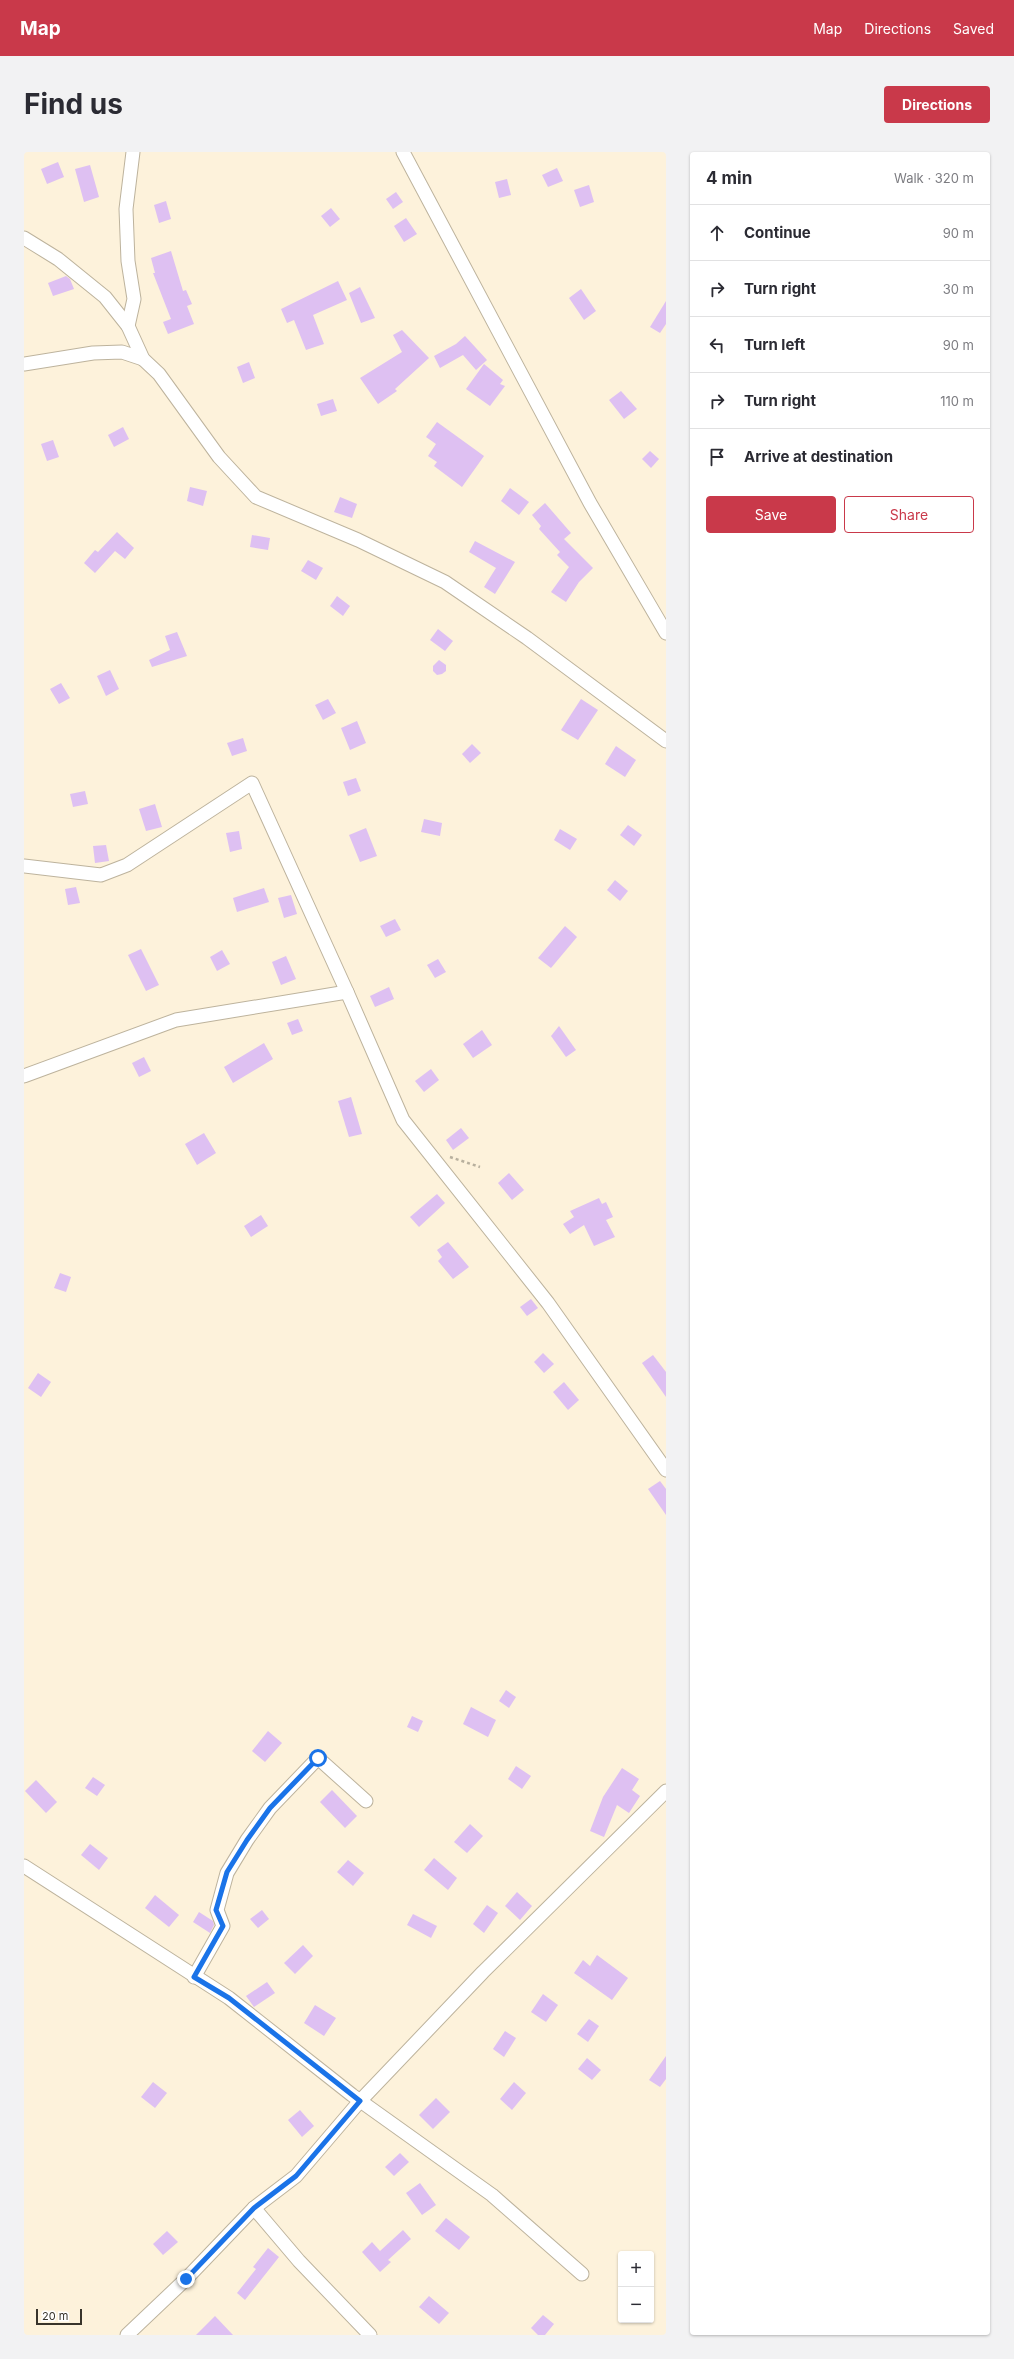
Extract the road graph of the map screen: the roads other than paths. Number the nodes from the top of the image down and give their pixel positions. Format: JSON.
{"nodes":[{"id":1,"x":133,"y":152,"type":"edge"},
{"id":2,"x":403,"y":152,"type":"edge"},
{"id":3,"x":24,"y":238,"type":"edge"},
{"id":4,"x":128,"y":326,"type":"junction"},
{"id":5,"x":143,"y":359,"type":"junction"},
{"id":6,"x":24,"y":364,"type":"edge"},
{"id":7,"x":666,"y":634,"type":"edge"},
{"id":8,"x":666,"y":742,"type":"edge"},
{"id":9,"x":24,"y":866,"type":"edge"},
{"id":10,"x":347,"y":992,"type":"junction"},
{"id":11,"x":24,"y":1076,"type":"edge"},
{"id":12,"x":666,"y":1470,"type":"edge"},
{"id":13,"x":666,"y":1791,"type":"edge"},
{"id":14,"x":366,"y":1801,"type":"dead end"},
{"id":15,"x":24,"y":1866,"type":"edge"},
{"id":16,"x":194,"y":1977,"type":"junction"},
{"id":17,"x":360,"y":2101,"type":"junction"},
{"id":18,"x":254,"y":2208,"type":"junction"},
{"id":19,"x":582,"y":2274,"type":"dead end"},
{"id":20,"x":127,"y":2335,"type":"edge"},
{"id":21,"x":370,"y":2335,"type":"edge"}],
"edges":[{"from":1,"to":4,"type":"street"},
{"from":2,"to":7,"type":"street"},
{"from":3,"to":4,"type":"street"},
{"from":4,"to":5,"type":"street"},
{"from":5,"to":6,"type":"street"},
{"from":5,"to":8,"type":"street"},
{"from":9,"to":10,"type":"street"},
{"from":10,"to":11,"type":"street"},
{"from":10,"to":12,"type":"street"},
{"from":13,"to":17,"type":"street"},
{"from":14,"to":16,"type":"street"},
{"from":15,"to":16,"type":"street"},
{"from":16,"to":17,"type":"street"},
{"from":17,"to":18,"type":"street"},
{"from":17,"to":19,"type":"street"},
{"from":18,"to":20,"type":"street"},
{"from":18,"to":21,"type":"street"}]}
